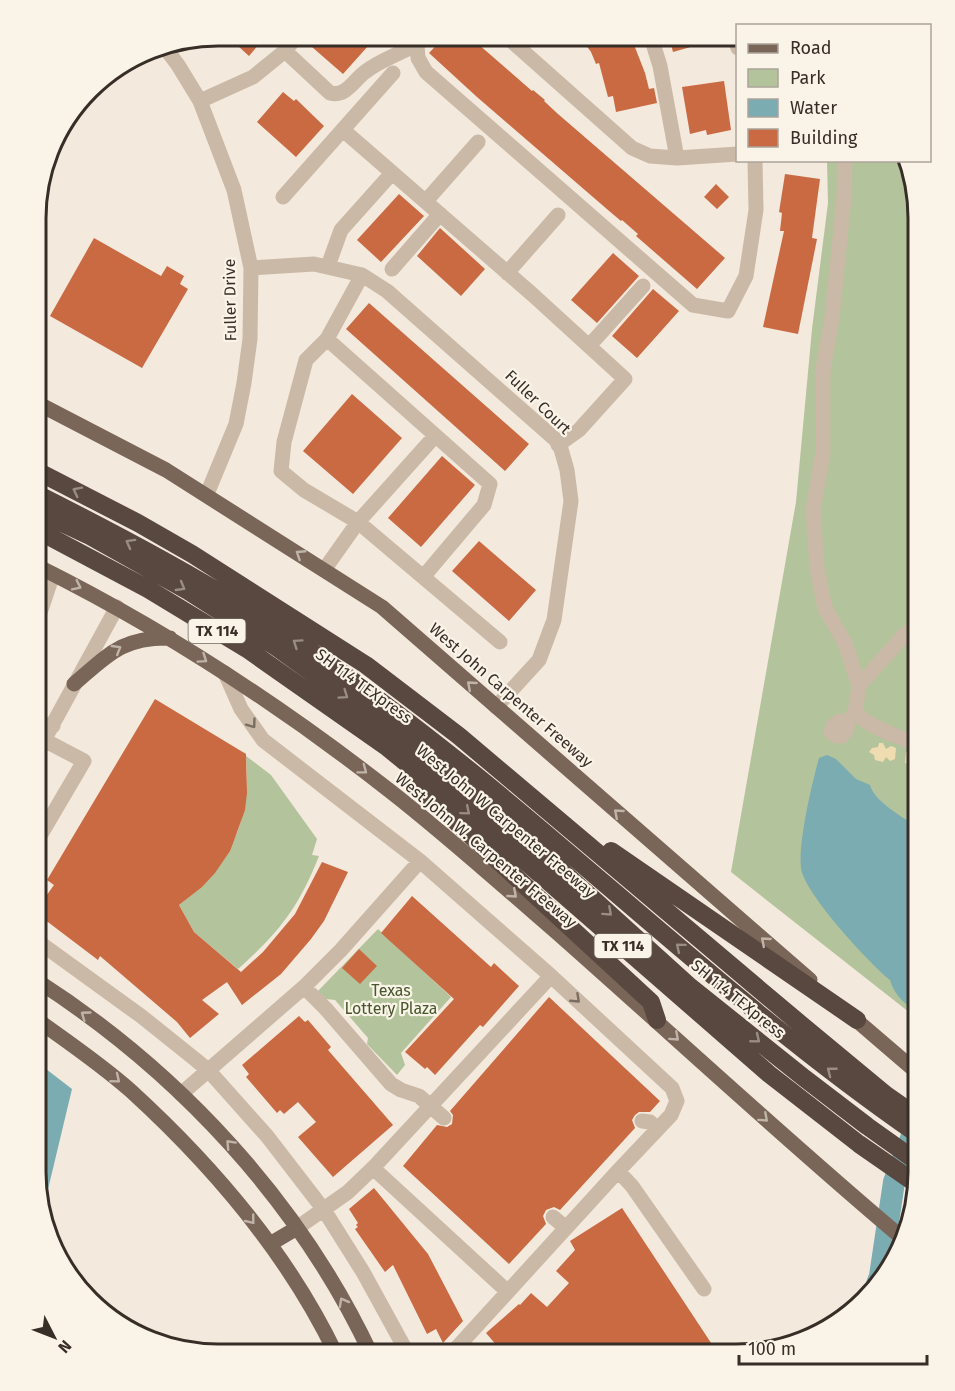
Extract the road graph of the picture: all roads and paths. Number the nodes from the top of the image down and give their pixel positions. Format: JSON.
{"nodes":[{"id":1,"x":518,"y":46,"type":"edge"},
{"id":2,"x":654,"y":46,"type":"edge"},
{"id":3,"x":288,"y":47,"type":"edge"},
{"id":4,"x":411,"y":47,"type":"edge"},
{"id":5,"x":421,"y":47,"type":"edge"},
{"id":6,"x":285,"y":51,"type":"junction"},
{"id":7,"x":170,"y":54,"type":"edge"},
{"id":8,"x":393,"y":73,"type":"dead end"},
{"id":9,"x":200,"y":101,"type":"junction"},
{"id":10,"x":343,"y":130,"type":"junction"},
{"id":11,"x":478,"y":142,"type":"dead end"},
{"id":12,"x":736,"y":154,"type":"edge"},
{"id":13,"x":677,"y":158,"type":"junction"},
{"id":14,"x":755,"y":162,"type":"edge"},
{"id":15,"x":845,"y":162,"type":"edge"},
{"id":16,"x":392,"y":173,"type":"junction"},
{"id":17,"x":283,"y":197,"type":"dead end"},
{"id":18,"x":426,"y":201,"type":"junction"},
{"id":19,"x":440,"y":214,"type":"junction"},
{"id":20,"x":558,"y":215,"type":"dead end"},
{"id":21,"x":328,"y":266,"type":"junction"},
{"id":22,"x":251,"y":268,"type":"junction"},
{"id":23,"x":392,"y":269,"type":"dead end"},
{"id":24,"x":507,"y":273,"type":"junction"},
{"id":25,"x":362,"y":275,"type":"junction"},
{"id":26,"x":643,"y":286,"type":"dead end"},
{"id":27,"x":327,"y":339,"type":"junction"},
{"id":28,"x":589,"y":346,"type":"junction"},
{"id":29,"x":46,"y":408,"type":"edge"},
{"id":30,"x":435,"y":436,"type":"junction"},
{"id":31,"x":558,"y":444,"type":"junction"},
{"id":32,"x":46,"y":476,"type":"edge"},
{"id":33,"x":207,"y":494,"type":"junction"},
{"id":34,"x":46,"y":499,"type":"edge"},
{"id":35,"x":46,"y":515,"type":"edge"},
{"id":36,"x":358,"y":522,"type":"junction"},
{"id":37,"x":46,"y":534,"type":"edge"},
{"id":38,"x":46,"y":570,"type":"edge"},
{"id":39,"x":324,"y":570,"type":"junction"},
{"id":40,"x":53,"y":574,"type":"junction"},
{"id":41,"x":424,"y":576,"type":"junction"},
{"id":42,"x":46,"y":595,"type":"edge"},
{"id":43,"x":117,"y":607,"type":"junction"},
{"id":44,"x":908,"y":632,"type":"edge"},
{"id":45,"x":170,"y":638,"type":"junction"},
{"id":46,"x":500,"y":642,"type":"dead end"},
{"id":47,"x":225,"y":673,"type":"junction"},
{"id":48,"x":74,"y":684,"type":"junction"},
{"id":49,"x":858,"y":686,"type":"junction"},
{"id":50,"x":496,"y":707,"type":"junction"},
{"id":51,"x":46,"y":724,"type":"edge"},
{"id":52,"x":52,"y":726,"type":"junction"},
{"id":53,"x":46,"y":737,"type":"edge"},
{"id":54,"x":908,"y":741,"type":"edge"},
{"id":55,"x":46,"y":748,"type":"edge"},
{"id":56,"x":388,"y":748,"type":"junction"},
{"id":57,"x":525,"y":792,"type":"junction"},
{"id":58,"x":46,"y":825,"type":"edge"},
{"id":59,"x":420,"y":861,"type":"junction"},
{"id":60,"x":46,"y":947,"type":"edge"},
{"id":61,"x":551,"y":976,"type":"junction"},
{"id":62,"x":46,"y":987,"type":"edge"},
{"id":63,"x":304,"y":987,"type":"junction"},
{"id":64,"x":657,"y":1020,"type":"junction"},
{"id":65,"x":857,"y":1020,"type":"junction"},
{"id":66,"x":46,"y":1027,"type":"edge"},
{"id":67,"x":908,"y":1064,"type":"edge"},
{"id":68,"x":209,"y":1071,"type":"junction"},
{"id":69,"x":181,"y":1094,"type":"junction"},
{"id":70,"x":882,"y":1101,"type":"junction"},
{"id":71,"x":431,"y":1106,"type":"junction"},
{"id":72,"x":908,"y":1113,"type":"edge"},
{"id":73,"x":444,"y":1118,"type":"dead end"},
{"id":74,"x":908,"y":1125,"type":"edge"},
{"id":75,"x":908,"y":1154,"type":"edge"},
{"id":76,"x":373,"y":1168,"type":"junction"},
{"id":77,"x":618,"y":1171,"type":"junction"},
{"id":78,"x":908,"y":1178,"type":"edge"},
{"id":79,"x":324,"y":1209,"type":"junction"},
{"id":80,"x":553,"y":1217,"type":"dead end"},
{"id":81,"x":297,"y":1228,"type":"junction"},
{"id":82,"x":566,"y":1228,"type":"junction"},
{"id":83,"x":897,"y":1233,"type":"edge"},
{"id":84,"x":270,"y":1244,"type":"junction"},
{"id":85,"x":704,"y":1289,"type":"dead end"},
{"id":86,"x":508,"y":1292,"type":"junction"},
{"id":87,"x":476,"y":1342,"type":"dead end"},
{"id":88,"x":331,"y":1345,"type":"edge"},
{"id":89,"x":366,"y":1345,"type":"edge"},
{"id":90,"x":403,"y":1345,"type":"edge"},
{"id":91,"x":459,"y":1345,"type":"edge"},
{"id":92,"x":478,"y":1345,"type":"edge"}],
"edges":[{"from":1,"to":13,"type":"street"},
{"from":2,"to":13,"type":"street"},
{"from":3,"to":6,"type":"street"},
{"from":4,"to":6,"type":"street"},
{"from":5,"to":14,"type":"street"},
{"from":6,"to":9,"type":"street"},
{"from":7,"to":9,"type":"street","name":"Fuller Drive"},
{"from":8,"to":10,"type":"street"},
{"from":9,"to":22,"type":"street","name":"Fuller Drive"},
{"from":10,"to":16,"type":"street"},
{"from":10,"to":17,"type":"street"},
{"from":11,"to":18,"type":"street"},
{"from":12,"to":13,"type":"street"},
{"from":15,"to":49,"type":"street"},
{"from":16,"to":18,"type":"street"},
{"from":16,"to":21,"type":"street"},
{"from":18,"to":19,"type":"street"},
{"from":19,"to":23,"type":"street"},
{"from":19,"to":24,"type":"street"},
{"from":20,"to":24,"type":"street"},
{"from":21,"to":22,"type":"street","name":"Fuller Court"},
{"from":21,"to":25,"type":"street","name":"Fuller Court"},
{"from":22,"to":33,"type":"street","name":"Fuller Drive"},
{"from":24,"to":28,"type":"street"},
{"from":25,"to":27,"type":"street"},
{"from":25,"to":31,"type":"street","name":"Fuller Court"},
{"from":26,"to":28,"type":"street"},
{"from":27,"to":30,"type":"street"},
{"from":27,"to":36,"type":"street"},
{"from":28,"to":31,"type":"street"},
{"from":29,"to":33,"type":"main road","name":"West John Carpenter Freeway"},
{"from":30,"to":36,"type":"street"},
{"from":30,"to":41,"type":"street"},
{"from":31,"to":50,"type":"street","name":"Fuller Court"},
{"from":57,"to":32,"type":"highway","name":"West John W Carpenter Freeway","one_way":true},
{"from":39,"to":33,"type":"main road","name":"West John Carpenter Freeway","one_way":true},
{"from":70,"to":34,"type":"highway","name":"SH 114 TEXpress","one_way":true},
{"from":35,"to":75,"type":"highway","name":"SH 114 TEXpress","one_way":true},
{"from":36,"to":39,"type":"street"},
{"from":36,"to":41,"type":"street"},
{"from":37,"to":56,"type":"highway","name":"West John W Carpenter Freeway","number":"TX 114"},
{"from":38,"to":40,"type":"main road","name":"West John W. Carpenter Freeway"},
{"from":50,"to":39,"type":"main road","name":"West John Carpenter Freeway","one_way":true},
{"from":40,"to":42,"type":"street"},
{"from":40,"to":43,"type":"main road","name":"West John W. Carpenter Freeway","one_way":true},
{"from":41,"to":46,"type":"street"},
{"from":43,"to":45,"type":"main road","name":"West John W. Carpenter Freeway"},
{"from":43,"to":48,"type":"street"},
{"from":44,"to":49,"type":"street"},
{"from":45,"to":47,"type":"main road","name":"West John W. Carpenter Freeway","one_way":true},
{"from":48,"to":45,"type":"main road","one_way":true},
{"from":47,"to":59,"type":"street","one_way":true},
{"from":47,"to":64,"type":"main road","name":"West John W. Carpenter Freeway","one_way":true},
{"from":48,"to":52,"type":"street"},
{"from":49,"to":54,"type":"street"},
{"from":65,"to":50,"type":"main road","name":"West John Carpenter Freeway","one_way":true},
{"from":51,"to":52,"type":"street"},
{"from":52,"to":53,"type":"street"},
{"from":55,"to":58,"type":"street"},
{"from":56,"to":64,"type":"highway"},
{"from":56,"to":78,"type":"highway","name":"West John W Carpenter Freeway","number":"TX 114","one_way":true},
{"from":57,"to":65,"type":"highway"},
{"from":57,"to":70,"type":"highway","name":"West John W Carpenter Freeway"},
{"from":59,"to":61,"type":"street"},
{"from":59,"to":63,"type":"street"},
{"from":60,"to":68,"type":"street"},
{"from":61,"to":71,"type":"street"},
{"from":61,"to":77,"type":"street","one_way":true},
{"from":69,"to":62,"type":"main road","one_way":true},
{"from":63,"to":68,"type":"street"},
{"from":63,"to":71,"type":"street"},
{"from":64,"to":83,"type":"main road","name":"West John W. Carpenter Freeway","one_way":true},
{"from":65,"to":67,"type":"main road","name":"West John Carpenter Freeway"},
{"from":66,"to":84,"type":"main road","one_way":true},
{"from":68,"to":69,"type":"street"},
{"from":68,"to":79,"type":"street"},
{"from":81,"to":69,"type":"main road","one_way":true},
{"from":70,"to":72,"type":"highway","name":"West John W Carpenter Freeway"},
{"from":70,"to":74,"type":"highway","name":"SH 114 TEXpress"},
{"from":71,"to":73,"type":"street"},
{"from":71,"to":76,"type":"street"},
{"from":76,"to":79,"type":"street"},
{"from":76,"to":86,"type":"street"},
{"from":77,"to":82,"type":"street"},
{"from":77,"to":85,"type":"street"},
{"from":79,"to":81,"type":"street"},
{"from":79,"to":90,"type":"street"},
{"from":80,"to":82,"type":"street"},
{"from":81,"to":84,"type":"main road"},
{"from":89,"to":81,"type":"main road","one_way":true},
{"from":82,"to":86,"type":"street"},
{"from":84,"to":88,"type":"main road"},
{"from":86,"to":91,"type":"street"},
{"from":87,"to":92,"type":"path"}]}
